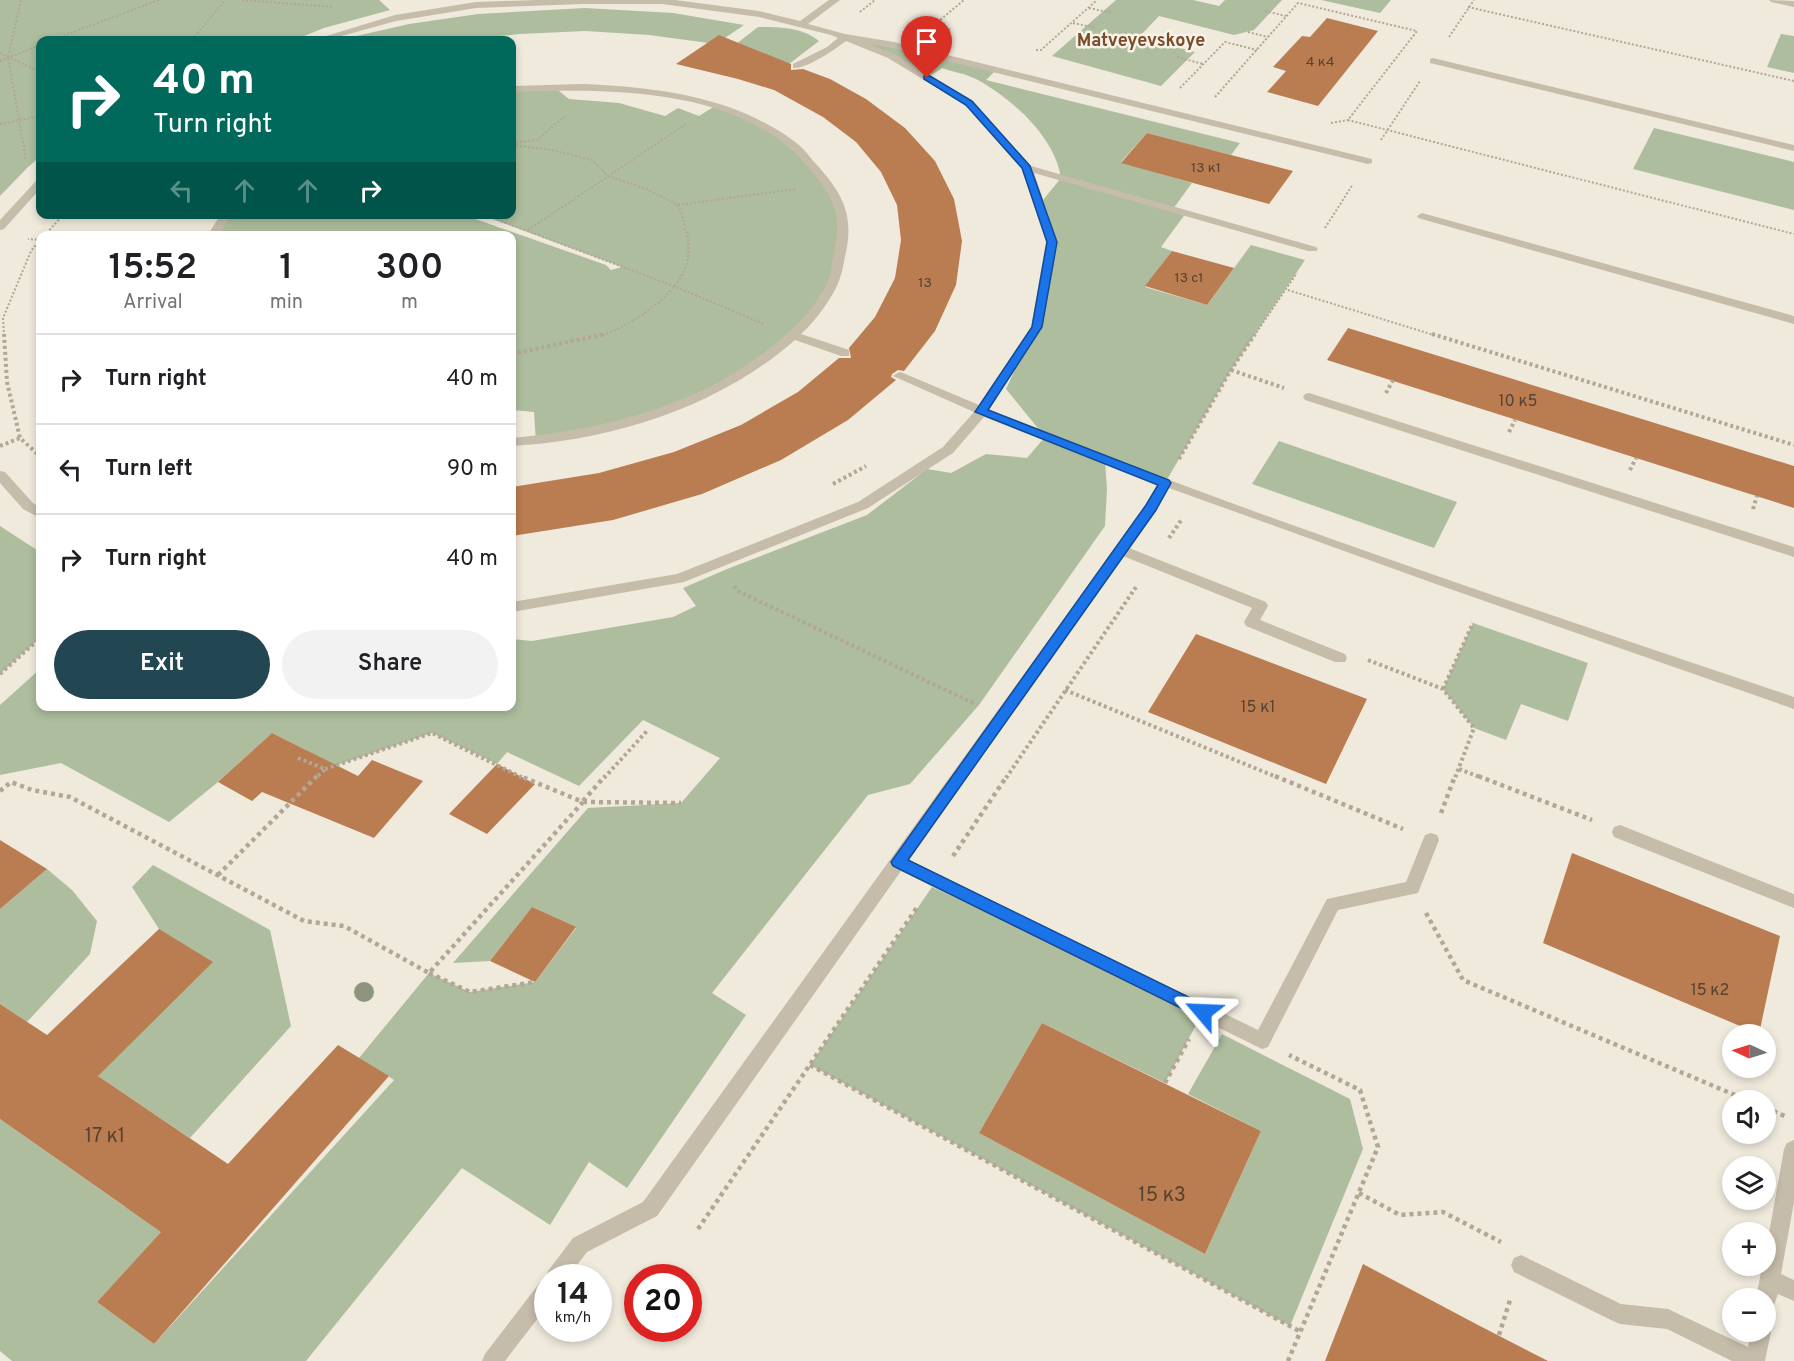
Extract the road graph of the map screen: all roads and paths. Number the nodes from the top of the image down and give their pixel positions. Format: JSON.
{"nodes":[{"id":1,"x":21,"y":0,"type":"edge"},
{"id":2,"x":159,"y":0,"type":"edge"},
{"id":3,"x":225,"y":0,"type":"edge"},
{"id":4,"x":242,"y":0,"type":"edge"},
{"id":5,"x":835,"y":0,"type":"edge"},
{"id":6,"x":964,"y":0,"type":"edge"},
{"id":7,"x":1097,"y":0,"type":"edge"},
{"id":8,"x":1293,"y":0,"type":"edge"},
{"id":9,"x":1774,"y":0,"type":"edge"},
{"id":10,"x":1298,"y":3,"type":"junction"},
{"id":11,"x":1794,"y":4,"type":"edge"},
{"id":12,"x":335,"y":7,"type":"dead end"},
{"id":13,"x":1468,"y":7,"type":"dead end"},
{"id":14,"x":1088,"y":8,"type":"junction"},
{"id":15,"x":1266,"y":11,"type":"dead end"},
{"id":16,"x":1112,"y":14,"type":"dead end"},
{"id":17,"x":1287,"y":16,"type":"junction"},
{"id":18,"x":1072,"y":22,"type":"junction"},
{"id":19,"x":802,"y":24,"type":"junction"},
{"id":20,"x":1096,"y":28,"type":"dead end"},
{"id":21,"x":950,"y":30,"type":"dead end"},
{"id":22,"x":1248,"y":32,"type":"dead end"},
{"id":23,"x":63,"y":36,"type":"edge"},
{"id":24,"x":195,"y":36,"type":"edge"},
{"id":25,"x":332,"y":36,"type":"edge"},
{"id":26,"x":845,"y":37,"type":"junction"},
{"id":27,"x":1268,"y":37,"type":"junction"},
{"id":28,"x":36,"y":46,"type":"edge"},
{"id":29,"x":1033,"y":50,"type":"dead end"},
{"id":30,"x":1257,"y":50,"type":"junction"},
{"id":31,"x":0,"y":53,"type":"edge"},
{"id":32,"x":8,"y":57,"type":"junction"},
{"id":33,"x":1177,"y":57,"type":"dead end"},
{"id":34,"x":0,"y":61,"type":"edge"},
{"id":35,"x":1433,"y":61,"type":"dead end"},
{"id":36,"x":1203,"y":64,"type":"junction"},
{"id":37,"x":796,"y":66,"type":"dead end"},
{"id":38,"x":36,"y":70,"type":"edge"},
{"id":39,"x":1794,"y":81,"type":"edge"},
{"id":40,"x":553,"y":86,"type":"junction"},
{"id":41,"x":516,"y":89,"type":"edge"},
{"id":42,"x":1188,"y":91,"type":"dead end"},
{"id":43,"x":1206,"y":96,"type":"dead end"},
{"id":44,"x":1215,"y":98,"type":"junction"},
{"id":45,"x":1225,"y":101,"type":"dead end"},
{"id":46,"x":715,"y":106,"type":"junction"},
{"id":47,"x":36,"y":117,"type":"edge"},
{"id":48,"x":19,"y":120,"type":"junction"},
{"id":49,"x":1348,"y":120,"type":"junction"},
{"id":50,"x":0,"y":123,"type":"edge"},
{"id":51,"x":1329,"y":124,"type":"dead end"},
{"id":52,"x":516,"y":143,"type":"edge"},
{"id":53,"x":516,"y":145,"type":"edge"},
{"id":54,"x":1794,"y":148,"type":"edge"},
{"id":55,"x":1368,"y":161,"type":"dead end"},
{"id":56,"x":27,"y":167,"type":"dead end"},
{"id":57,"x":1027,"y":168,"type":"junction"},
{"id":58,"x":608,"y":176,"type":"junction"},
{"id":59,"x":830,"y":185,"type":"junction"},
{"id":60,"x":36,"y":187,"type":"edge"},
{"id":61,"x":678,"y":205,"type":"junction"},
{"id":62,"x":1422,"y":216,"type":"dead end"},
{"id":63,"x":60,"y":219,"type":"edge"},
{"id":64,"x":495,"y":219,"type":"edge"},
{"id":65,"x":0,"y":227,"type":"edge"},
{"id":66,"x":49,"y":231,"type":"edge"},
{"id":67,"x":527,"y":231,"type":"junction"},
{"id":68,"x":1794,"y":234,"type":"edge"},
{"id":69,"x":22,"y":239,"type":"dead end"},
{"id":70,"x":36,"y":240,"type":"edge"},
{"id":71,"x":36,"y":246,"type":"edge"},
{"id":72,"x":1312,"y":249,"type":"dead end"},
{"id":73,"x":676,"y":286,"type":"junction"},
{"id":74,"x":1288,"y":290,"type":"dead end"},
{"id":75,"x":1794,"y":320,"type":"edge"},
{"id":76,"x":795,"y":336,"type":"junction"},
{"id":77,"x":516,"y":353,"type":"edge"},
{"id":78,"x":845,"y":353,"type":"dead end"},
{"id":79,"x":1231,"y":370,"type":"dead end"},
{"id":80,"x":899,"y":376,"type":"dead end"},
{"id":81,"x":1309,"y":397,"type":"joint"},
{"id":82,"x":981,"y":412,"type":"junction"},
{"id":83,"x":20,"y":438,"type":"junction"},
{"id":84,"x":516,"y":442,"type":"edge"},
{"id":85,"x":1794,"y":444,"type":"edge"},
{"id":86,"x":0,"y":446,"type":"edge"},
{"id":87,"x":36,"y":452,"type":"edge"},
{"id":88,"x":870,"y":464,"type":"dead end"},
{"id":89,"x":0,"y":475,"type":"edge"},
{"id":90,"x":1165,"y":483,"type":"junction"},
{"id":91,"x":828,"y":487,"type":"dead end"},
{"id":92,"x":36,"y":507,"type":"edge"},
{"id":93,"x":1121,"y":549,"type":"junction"},
{"id":94,"x":1794,"y":552,"type":"edge"},
{"id":95,"x":712,"y":565,"type":"junction"},
{"id":96,"x":516,"y":606,"type":"edge"},
{"id":97,"x":1473,"y":623,"type":"dead end"},
{"id":98,"x":36,"y":642,"type":"edge"},
{"id":99,"x":1340,"y":658,"type":"dead end"},
{"id":100,"x":1366,"y":659,"type":"dead end"},
{"id":101,"x":0,"y":674,"type":"edge"},
{"id":102,"x":1443,"y":689,"type":"junction"},
{"id":103,"x":1065,"y":690,"type":"dead end"},
{"id":104,"x":1794,"y":703,"type":"edge"},
{"id":105,"x":1002,"y":716,"type":"junction"},
{"id":106,"x":647,"y":731,"type":"dead end"},
{"id":107,"x":298,"y":758,"type":"dead end"},
{"id":108,"x":324,"y":769,"type":"junction"},
{"id":109,"x":1459,"y":769,"type":"junction"},
{"id":110,"x":0,"y":791,"type":"edge"},
{"id":111,"x":583,"y":801,"type":"junction"},
{"id":112,"x":681,"y":803,"type":"dead end"},
{"id":113,"x":1620,"y":832,"type":"joint"},
{"id":114,"x":1431,"y":840,"type":"junction"},
{"id":115,"x":898,"y":862,"type":"junction"},
{"id":116,"x":218,"y":875,"type":"junction"},
{"id":117,"x":1412,"y":888,"type":"junction"},
{"id":118,"x":1794,"y":901,"type":"edge"},
{"id":119,"x":429,"y":973,"type":"junction"},
{"id":120,"x":535,"y":982,"type":"dead end"},
{"id":121,"x":1203,"y":1012,"type":"junction"},
{"id":122,"x":1262,"y":1041,"type":"junction"},
{"id":123,"x":810,"y":1065,"type":"dead end"},
{"id":124,"x":1165,"y":1083,"type":"dead end"},
{"id":125,"x":1723,"y":1090,"type":"edge"},
{"id":126,"x":1776,"y":1112,"type":"edge"},
{"id":127,"x":1794,"y":1120,"type":"edge"},
{"id":128,"x":1794,"y":1149,"type":"edge"},
{"id":129,"x":1359,"y":1193,"type":"junction"},
{"id":130,"x":566,"y":1264,"type":"edge"},
{"id":131,"x":1521,"y":1265,"type":"junction"},
{"id":132,"x":1769,"y":1279,"type":"junction"},
{"id":133,"x":1768,"y":1288,"type":"edge"},
{"id":134,"x":1794,"y":1291,"type":"edge"},
{"id":135,"x":534,"y":1306,"type":"edge"},
{"id":136,"x":1301,"y":1332,"type":"junction"},
{"id":137,"x":1499,"y":1335,"type":"dead end"},
{"id":138,"x":1759,"y":1342,"type":"edge"},
{"id":139,"x":492,"y":1361,"type":"edge"},
{"id":140,"x":1288,"y":1361,"type":"edge"},
{"id":141,"x":1754,"y":1361,"type":"edge"}],
"edges":[{"from":1,"to":32,"type":"path"},
{"from":2,"to":23,"type":"path"},
{"from":3,"to":24,"type":"path"},
{"from":4,"to":12,"type":"path"},
{"from":5,"to":19,"type":"lane"},
{"from":6,"to":21,"type":"path"},
{"from":7,"to":14,"type":"path"},
{"from":8,"to":10,"type":"path"},
{"from":9,"to":11,"type":"lane"},
{"from":10,"to":17,"type":"path"},
{"from":10,"to":49,"type":"path"},
{"from":13,"to":39,"type":"path"},
{"from":14,"to":16,"type":"path"},
{"from":14,"to":18,"type":"path"},
{"from":15,"to":17,"type":"path"},
{"from":17,"to":27,"type":"path"},
{"from":18,"to":20,"type":"path"},
{"from":18,"to":29,"type":"path"},
{"from":19,"to":25,"type":"lane"},
{"from":19,"to":26,"type":"lane"},
{"from":22,"to":27,"type":"path"},
{"from":26,"to":37,"type":"lane"},
{"from":26,"to":55,"type":"lane"},
{"from":26,"to":57,"type":"lane"},
{"from":27,"to":30,"type":"path"},
{"from":28,"to":32,"type":"path"},
{"from":30,"to":36,"type":"path"},
{"from":30,"to":44,"type":"path"},
{"from":31,"to":32,"type":"path"},
{"from":32,"to":34,"type":"path"},
{"from":32,"to":38,"type":"path"},
{"from":32,"to":48,"type":"path"},
{"from":33,"to":36,"type":"path"},
{"from":35,"to":54,"type":"lane"},
{"from":36,"to":42,"type":"path"},
{"from":40,"to":41,"type":"lane"},
{"from":40,"to":46,"type":"lane"},
{"from":40,"to":52,"type":"path"},
{"from":43,"to":44,"type":"path"},
{"from":44,"to":45,"type":"path"},
{"from":46,"to":58,"type":"path"},
{"from":46,"to":59,"type":"lane"},
{"from":47,"to":48,"type":"path"},
{"from":48,"to":50,"type":"path"},
{"from":48,"to":56,"type":"path"},
{"from":49,"to":51,"type":"path"},
{"from":49,"to":68,"type":"path"},
{"from":53,"to":58,"type":"path"},
{"from":57,"to":72,"type":"lane"},
{"from":57,"to":82,"type":"lane"},
{"from":58,"to":61,"type":"path"},
{"from":58,"to":67,"type":"path"},
{"from":59,"to":61,"type":"path"},
{"from":59,"to":76,"type":"lane"},
{"from":60,"to":65,"type":"lane"},
{"from":61,"to":73,"type":"path"},
{"from":62,"to":75,"type":"lane"},
{"from":63,"to":66,"type":"path"},
{"from":64,"to":67,"type":"path"},
{"from":67,"to":73,"type":"path"},
{"from":69,"to":70,"type":"path"},
{"from":71,"to":83,"type":"path"},
{"from":73,"to":76,"type":"path"},
{"from":73,"to":77,"type":"path"},
{"from":74,"to":85,"type":"path"},
{"from":76,"to":78,"type":"lane"},
{"from":76,"to":84,"type":"lane"},
{"from":79,"to":81,"type":"path"},
{"from":80,"to":82,"type":"lane"},
{"from":81,"to":94,"type":"lane"},
{"from":82,"to":90,"type":"lane"},
{"from":82,"to":95,"type":"lane"},
{"from":83,"to":86,"type":"path"},
{"from":83,"to":87,"type":"path"},
{"from":88,"to":91,"type":"path"},
{"from":89,"to":92,"type":"lane"},
{"from":90,"to":93,"type":"lane"},
{"from":90,"to":104,"type":"lane"},
{"from":93,"to":99,"type":"lane"},
{"from":93,"to":105,"type":"lane"},
{"from":95,"to":96,"type":"lane"},
{"from":95,"to":105,"type":"path"},
{"from":97,"to":102,"type":"path"},
{"from":98,"to":101,"type":"path"},
{"from":100,"to":102,"type":"path"},
{"from":102,"to":109,"type":"path"},
{"from":103,"to":114,"type":"path"},
{"from":105,"to":115,"type":"lane"},
{"from":106,"to":111,"type":"path"},
{"from":107,"to":108,"type":"path"},
{"from":108,"to":111,"type":"path"},
{"from":108,"to":116,"type":"path"},
{"from":109,"to":113,"type":"path"},
{"from":109,"to":114,"type":"path"},
{"from":110,"to":116,"type":"path"},
{"from":111,"to":112,"type":"path"},
{"from":111,"to":119,"type":"path"},
{"from":113,"to":118,"type":"lane"},
{"from":114,"to":117,"type":"lane"},
{"from":115,"to":121,"type":"lane"},
{"from":115,"to":130,"type":"lane"},
{"from":116,"to":119,"type":"path"},
{"from":117,"to":122,"type":"lane"},
{"from":117,"to":125,"type":"path"},
{"from":119,"to":120,"type":"path"},
{"from":121,"to":122,"type":"lane"},
{"from":121,"to":124,"type":"path"},
{"from":122,"to":129,"type":"path"},
{"from":123,"to":136,"type":"path"},
{"from":126,"to":127,"type":"path"},
{"from":128,"to":132,"type":"lane"},
{"from":129,"to":131,"type":"path"},
{"from":129,"to":136,"type":"path"},
{"from":131,"to":137,"type":"path"},
{"from":131,"to":141,"type":"lane"},
{"from":132,"to":133,"type":"lane"},
{"from":132,"to":134,"type":"lane"},
{"from":135,"to":139,"type":"lane"},
{"from":136,"to":140,"type":"path"},
{"from":138,"to":141,"type":"lane"}]}
